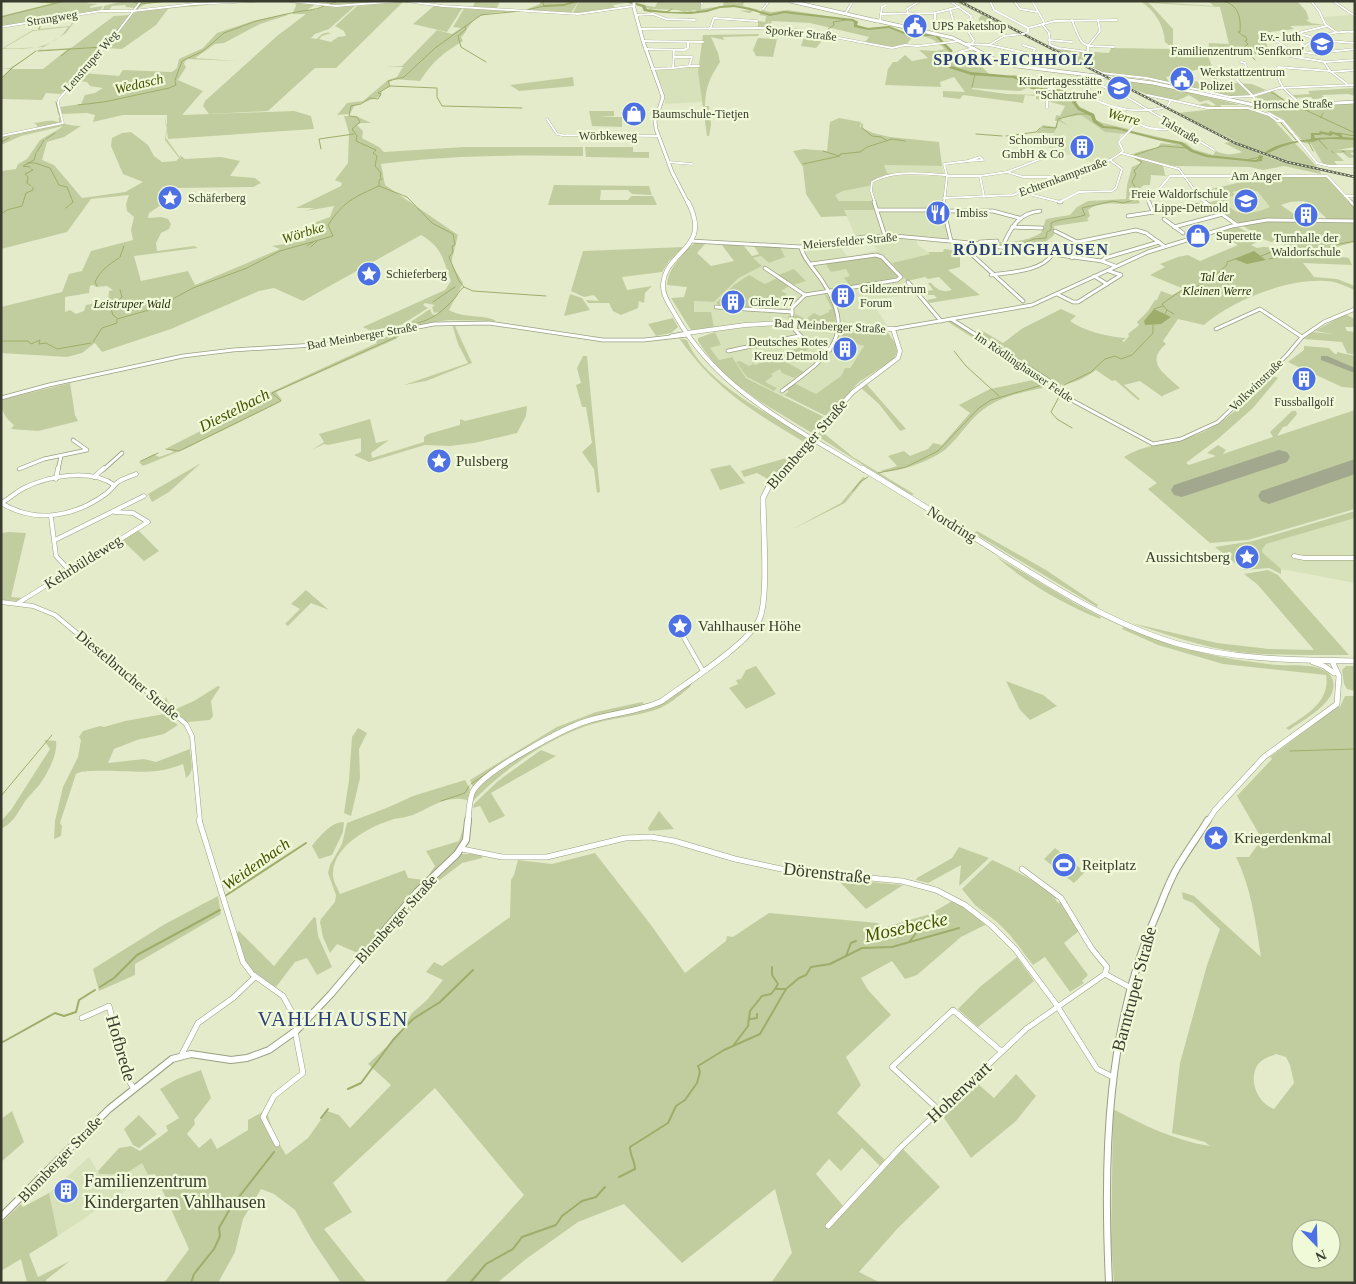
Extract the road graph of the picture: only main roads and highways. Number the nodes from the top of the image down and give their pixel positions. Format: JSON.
{"nodes":[{"id":1,"x":790,"y":1,"type":"edge"},
{"id":2,"x":634,"y":3,"type":"edge"},
{"id":3,"x":1355,"y":102,"type":"edge"},
{"id":4,"x":893,"y":329,"type":"joint"},
{"id":5,"x":708,"y":331,"type":"junction"},
{"id":6,"x":701,"y":333,"type":"junction"},
{"id":7,"x":688,"y":334,"type":"junction"},
{"id":8,"x":694,"y":345,"type":"junction"},
{"id":9,"x":1308,"y":661,"type":"junction"},
{"id":10,"x":1332,"y":661,"type":"junction"},
{"id":11,"x":1345,"y":661,"type":"junction"},
{"id":12,"x":1355,"y":661,"type":"edge"},
{"id":13,"x":1337,"y":666,"type":"junction"},
{"id":14,"x":1334,"y":673,"type":"junction"},
{"id":15,"x":1339,"y":679,"type":"junction"},
{"id":16,"x":1,"y":1217,"type":"edge"},
{"id":17,"x":1109,"y":1283,"type":"edge"}],
"edges":[{"from":1,"to":3,"type":"main road","name":"Hornsche Straße"},
{"from":2,"to":7,"type":"main road","name":"Nordring"},
{"from":4,"to":5,"type":"main road","name":"Bad Meinberger Straße"},
{"from":4,"to":16,"type":"main road","name":"Blomberger Straße","bridge":true},
{"from":5,"to":6,"type":"main road","name":"Bad Meinberger Straße"},
{"from":5,"to":7,"type":"main road","name":"Bad Meinberger Straße"},
{"from":6,"to":7,"type":"main road","name":"Bad Meinberger Straße"},
{"from":6,"to":8,"type":"main road"},
{"from":7,"to":8,"type":"main road","name":"Nordring"},
{"from":8,"to":9,"type":"main road","name":"Nordring"},
{"from":9,"to":10,"type":"main road","name":"Nordring"},
{"from":9,"to":14,"type":"main road"},
{"from":10,"to":11,"type":"main road"},
{"from":10,"to":13,"type":"main road"},
{"from":10,"to":14,"type":"main road"},
{"from":11,"to":12,"type":"main road"},
{"from":11,"to":13,"type":"main road"},
{"from":13,"to":15,"type":"main road","name":"Barntruper Straße"},
{"from":14,"to":15,"type":"main road"},
{"from":15,"to":17,"type":"main road","name":"Barntruper Straße"}]}
